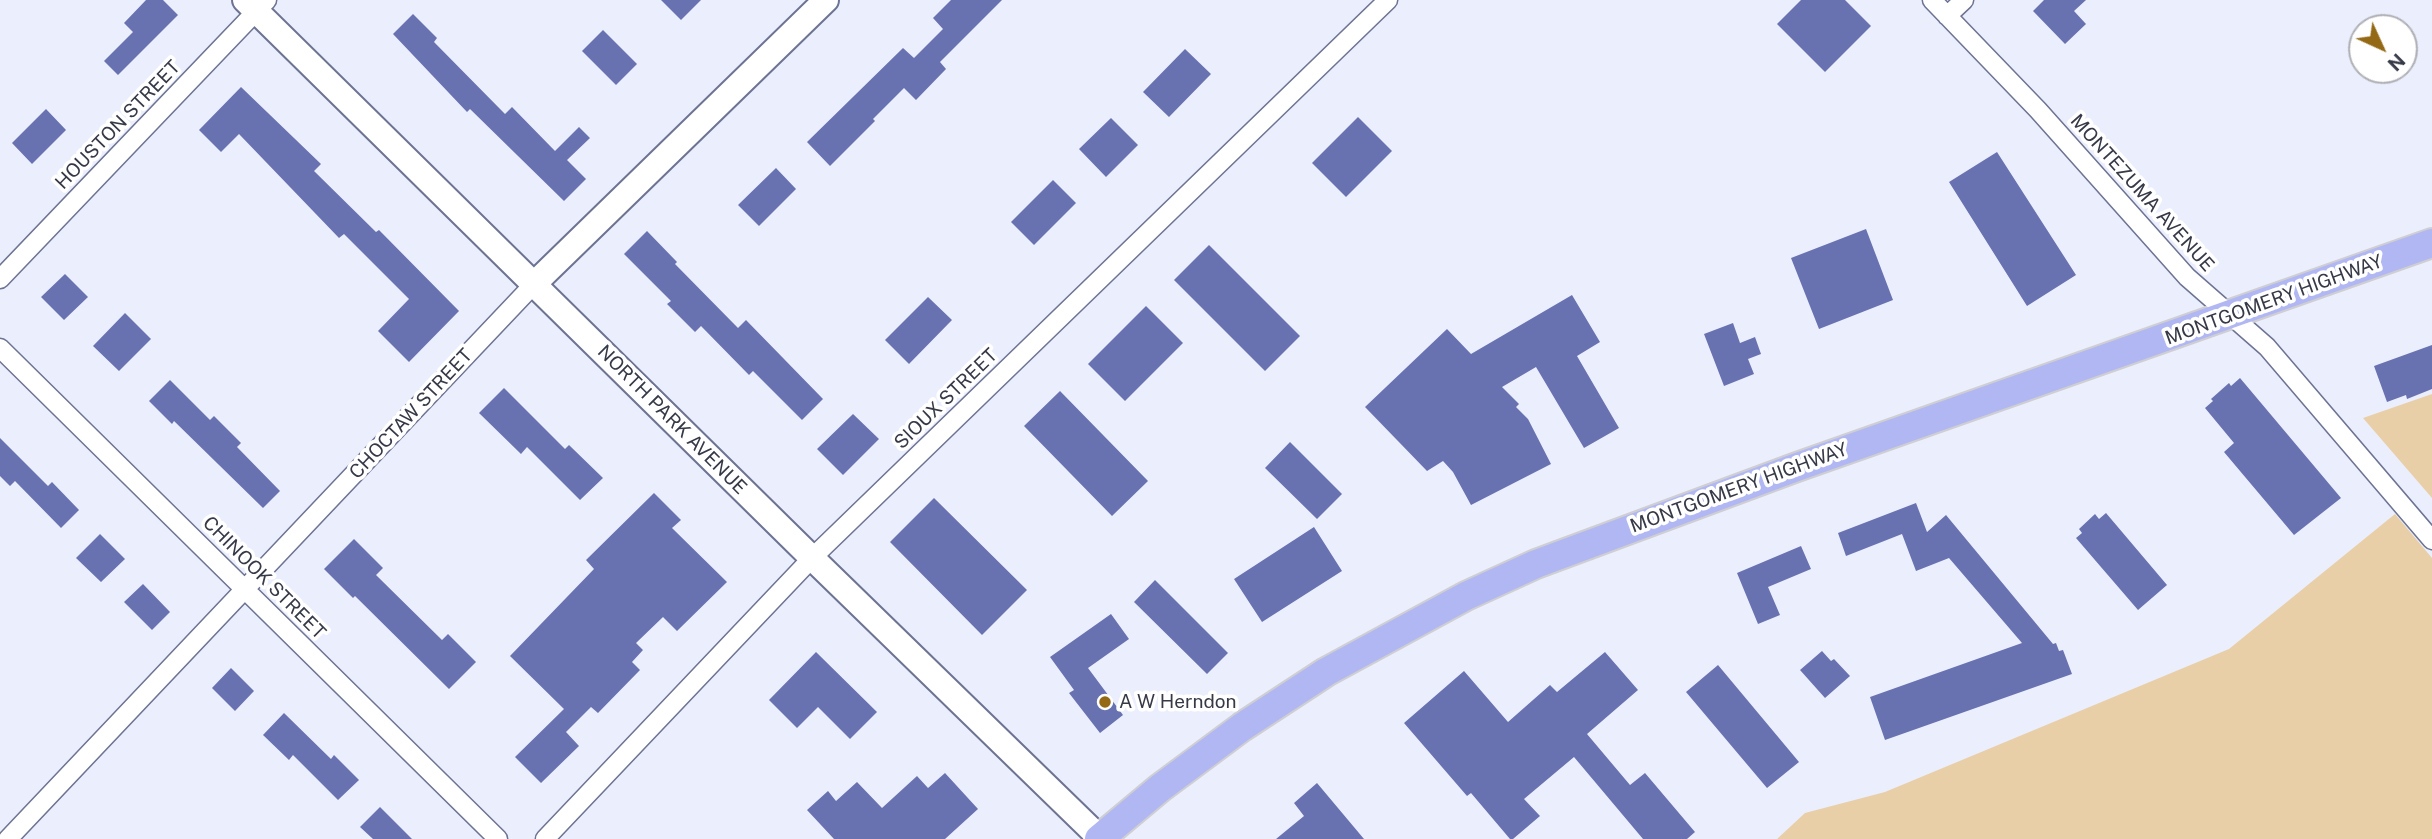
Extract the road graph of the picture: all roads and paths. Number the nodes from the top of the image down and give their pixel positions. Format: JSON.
{"nodes":[{"id":1,"x":826,"y":0,"type":"edge"},
{"id":2,"x":1388,"y":0,"type":"edge"},
{"id":3,"x":1932,"y":0,"type":"edge"},
{"id":4,"x":1964,"y":0,"type":"edge"},
{"id":5,"x":256,"y":4,"type":"edge"},
{"id":6,"x":1947,"y":16,"type":"junction"},
{"id":7,"x":2432,"y":243,"type":"edge"},
{"id":8,"x":0,"y":279,"type":"edge"},
{"id":9,"x":534,"y":284,"type":"junction"},
{"id":10,"x":2231,"y":315,"type":"junction"},
{"id":11,"x":0,"y":348,"type":"edge"},
{"id":12,"x":2432,"y":540,"type":"edge"},
{"id":13,"x":812,"y":558,"type":"junction"},
{"id":14,"x":246,"y":589,"type":"junction"},
{"id":15,"x":8,"y":839,"type":"edge"},
{"id":16,"x":498,"y":839,"type":"edge"},
{"id":17,"x":545,"y":839,"type":"edge"},
{"id":18,"x":1100,"y":839,"type":"edge"}],
"edges":[{"from":1,"to":9,"type":"street","name":"CHOCTAW STREET"},
{"from":2,"to":13,"type":"street","name":"SIOUX STREET"},
{"from":3,"to":6,"type":"street","name":"MONTEZUMA AVENUE"},
{"from":4,"to":6,"type":"street"},
{"from":5,"to":8,"type":"street","name":"HOUSTON STREET"},
{"from":5,"to":9,"type":"street","name":"NORTH PARK AVENUE"},
{"from":6,"to":10,"type":"street","name":"MONTEZUMA AVENUE"},
{"from":7,"to":10,"type":"main road","name":"MONTGOMERY HIGHWAY"},
{"from":9,"to":13,"type":"street","name":"NORTH PARK AVENUE"},
{"from":9,"to":14,"type":"street","name":"CHOCTAW STREET"},
{"from":10,"to":12,"type":"street","name":"MONTEZUMA AVENUE"},
{"from":10,"to":18,"type":"main road","name":"MONTGOMERY HIGHWAY"},
{"from":11,"to":14,"type":"street","name":"CHINOOK STREET"},
{"from":13,"to":17,"type":"street","name":"SIOUX STREET"},
{"from":13,"to":18,"type":"street","name":"NORTH PARK AVENUE"},
{"from":14,"to":15,"type":"street","name":"CHOCTAW STREET"},
{"from":14,"to":16,"type":"street","name":"CHINOOK STREET"}]}
